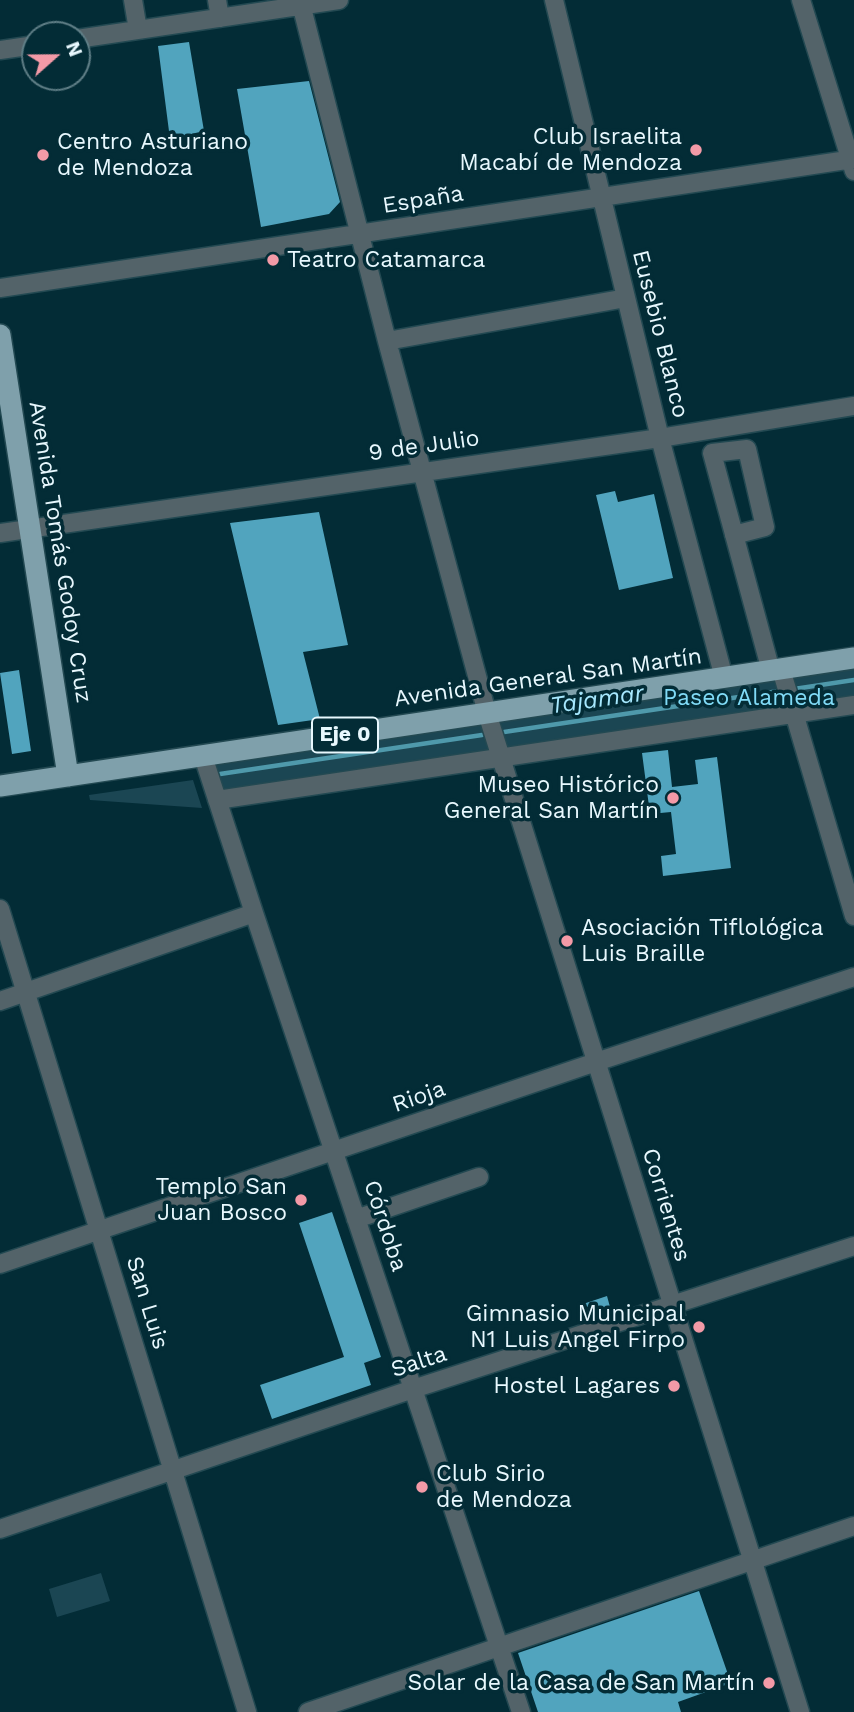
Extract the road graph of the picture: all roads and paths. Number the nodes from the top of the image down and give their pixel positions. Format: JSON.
{"nodes":[{"id":1,"x":133,"y":0,"type":"edge"},
{"id":2,"x":339,"y":0,"type":"edge"},
{"id":3,"x":554,"y":0,"type":"edge"},
{"id":4,"x":801,"y":0,"type":"edge"},
{"id":5,"x":301,"y":3,"type":"edge"},
{"id":6,"x":219,"y":9,"type":"edge"},
{"id":7,"x":138,"y":30,"type":"junction"},
{"id":8,"x":91,"y":37,"type":"edge"},
{"id":9,"x":21,"y":47,"type":"edge"},
{"id":10,"x":0,"y":50,"type":"edge"},
{"id":11,"x":853,"y":163,"type":"edge"},
{"id":12,"x":602,"y":197,"type":"junction"},
{"id":13,"x":360,"y":235,"type":"junction"},
{"id":14,"x":0,"y":288,"type":"edge"},
{"id":15,"x":626,"y":298,"type":"junction"},
{"id":16,"x":0,"y":335,"type":"edge"},
{"id":17,"x":387,"y":341,"type":"junction"},
{"id":18,"x":854,"y":406,"type":"edge"},
{"id":19,"x":660,"y":438,"type":"junction"},
{"id":20,"x":421,"y":471,"type":"junction"},
{"id":21,"x":30,"y":529,"type":"junction"},
{"id":22,"x":0,"y":533,"type":"edge"},
{"id":23,"x":734,"y":536,"type":"junction"},
{"id":24,"x":854,"y":658,"type":"edge"},
{"id":25,"x":776,"y":670,"type":"junction"},
{"id":26,"x":724,"y":678,"type":"junction"},
{"id":27,"x":854,"y":705,"type":"edge"},
{"id":28,"x":486,"y":713,"type":"junction"},
{"id":29,"x":794,"y":715,"type":"junction"},
{"id":30,"x":203,"y":756,"type":"junction"},
{"id":31,"x":500,"y":758,"type":"junction"},
{"id":32,"x":68,"y":776,"type":"junction"},
{"id":33,"x":0,"y":786,"type":"edge"},
{"id":34,"x":217,"y":800,"type":"junction"},
{"id":35,"x":0,"y":909,"type":"edge"},
{"id":36,"x":254,"y":913,"type":"junction"},
{"id":37,"x":854,"y":916,"type":"edge"},
{"id":38,"x":854,"y":977,"type":"edge"},
{"id":39,"x":26,"y":992,"type":"junction"},
{"id":40,"x":0,"y":1001,"type":"edge"},
{"id":41,"x":596,"y":1062,"type":"junction"},
{"id":42,"x":334,"y":1152,"type":"junction"},
{"id":43,"x":479,"y":1177,"type":"dead end"},
{"id":44,"x":356,"y":1219,"type":"junction"},
{"id":45,"x":99,"y":1230,"type":"junction"},
{"id":46,"x":854,"y":1246,"type":"edge"},
{"id":47,"x":0,"y":1264,"type":"edge"},
{"id":48,"x":672,"y":1305,"type":"junction"},
{"id":49,"x":413,"y":1389,"type":"junction"},
{"id":50,"x":172,"y":1471,"type":"junction"},
{"id":51,"x":854,"y":1526,"type":"edge"},
{"id":52,"x":0,"y":1529,"type":"edge"},
{"id":53,"x":754,"y":1561,"type":"junction"},
{"id":54,"x":499,"y":1646,"type":"junction"},
{"id":55,"x":247,"y":1712,"type":"edge"},
{"id":56,"x":308,"y":1712,"type":"edge"},
{"id":57,"x":521,"y":1712,"type":"edge"},
{"id":58,"x":800,"y":1712,"type":"edge"}],
"edges":[{"from":1,"to":7,"type":"street"},
{"from":2,"to":5,"type":"street"},
{"from":3,"to":12,"type":"street","name":"Eusebio Blanco"},
{"from":4,"to":11,"type":"street"},
{"from":5,"to":6,"type":"street"},
{"from":5,"to":13,"type":"street","name":"Corrientes"},
{"from":6,"to":7,"type":"street"},
{"from":7,"to":8,"type":"street"},
{"from":9,"to":10,"type":"street"},
{"from":11,"to":12,"type":"street","name":"España"},
{"from":12,"to":13,"type":"street","name":"España"},
{"from":12,"to":15,"type":"street","name":"Eusebio Blanco"},
{"from":13,"to":14,"type":"street","name":"España"},
{"from":13,"to":17,"type":"street","name":"Corrientes"},
{"from":15,"to":17,"type":"street"},
{"from":15,"to":19,"type":"street","name":"Eusebio Blanco"},
{"from":16,"to":21,"type":"main road","name":"Avenida Tomás Godoy Cruz"},
{"from":17,"to":20,"type":"street","name":"Corrientes"},
{"from":18,"to":19,"type":"street","name":"9 de Julio"},
{"from":19,"to":20,"type":"street","name":"9 de Julio"},
{"from":19,"to":26,"type":"street","name":"Eusebio Blanco"},
{"from":20,"to":21,"type":"street","name":"9 de Julio"},
{"from":20,"to":28,"type":"street","name":"Corrientes"},
{"from":21,"to":22,"type":"street","name":"9 de Julio"},
{"from":21,"to":32,"type":"main road","name":"Avenida Tomás Godoy Cruz"},
{"from":23,"to":23,"type":"street"},
{"from":23,"to":25,"type":"street"},
{"from":24,"to":25,"type":"main road","name":"Avenida General San Martín","number":"Eje 0"},
{"from":25,"to":26,"type":"main road","name":"Avenida General San Martín","number":"Eje 0"},
{"from":25,"to":29,"type":"street"},
{"from":26,"to":28,"type":"main road","name":"Avenida General San Martín","number":"Eje 0"},
{"from":27,"to":29,"type":"street"},
{"from":28,"to":30,"type":"main road","name":"Avenida General San Martín","number":"Eje 0"},
{"from":28,"to":31,"type":"street","name":"Corrientes"},
{"from":29,"to":31,"type":"street"},
{"from":29,"to":37,"type":"street"},
{"from":30,"to":32,"type":"main road","name":"Avenida General San Martín","number":"Eje 0"},
{"from":30,"to":34,"type":"street","name":"Córdoba"},
{"from":31,"to":34,"type":"street"},
{"from":31,"to":41,"type":"street","name":"Corrientes"},
{"from":32,"to":33,"type":"main road","name":"Avenida General San Martín","number":"Eje 0"},
{"from":34,"to":36,"type":"street","name":"Córdoba"},
{"from":35,"to":39,"type":"street","name":"San Luis"},
{"from":36,"to":39,"type":"street"},
{"from":36,"to":42,"type":"street","name":"Córdoba"},
{"from":38,"to":41,"type":"street","name":"Rioja"},
{"from":39,"to":40,"type":"street"},
{"from":39,"to":45,"type":"street","name":"San Luis"},
{"from":41,"to":42,"type":"street","name":"Rioja"},
{"from":41,"to":48,"type":"street","name":"Corrientes"},
{"from":42,"to":44,"type":"street","name":"Córdoba"},
{"from":42,"to":45,"type":"street","name":"Rioja"},
{"from":43,"to":44,"type":"street"},
{"from":44,"to":49,"type":"street","name":"Córdoba"},
{"from":45,"to":47,"type":"street","name":"Rioja"},
{"from":45,"to":50,"type":"street","name":"San Luis"},
{"from":46,"to":48,"type":"street","name":"Salta"},
{"from":48,"to":49,"type":"street","name":"Salta"},
{"from":48,"to":53,"type":"street","name":"Corrientes"},
{"from":49,"to":50,"type":"street","name":"Salta"},
{"from":49,"to":54,"type":"street","name":"Córdoba"},
{"from":50,"to":52,"type":"street","name":"Salta"},
{"from":50,"to":55,"type":"street","name":"San Luis"},
{"from":51,"to":53,"type":"street"},
{"from":53,"to":54,"type":"street"},
{"from":53,"to":58,"type":"street","name":"Corrientes"},
{"from":54,"to":56,"type":"street"},
{"from":54,"to":57,"type":"street","name":"Córdoba"}]}
